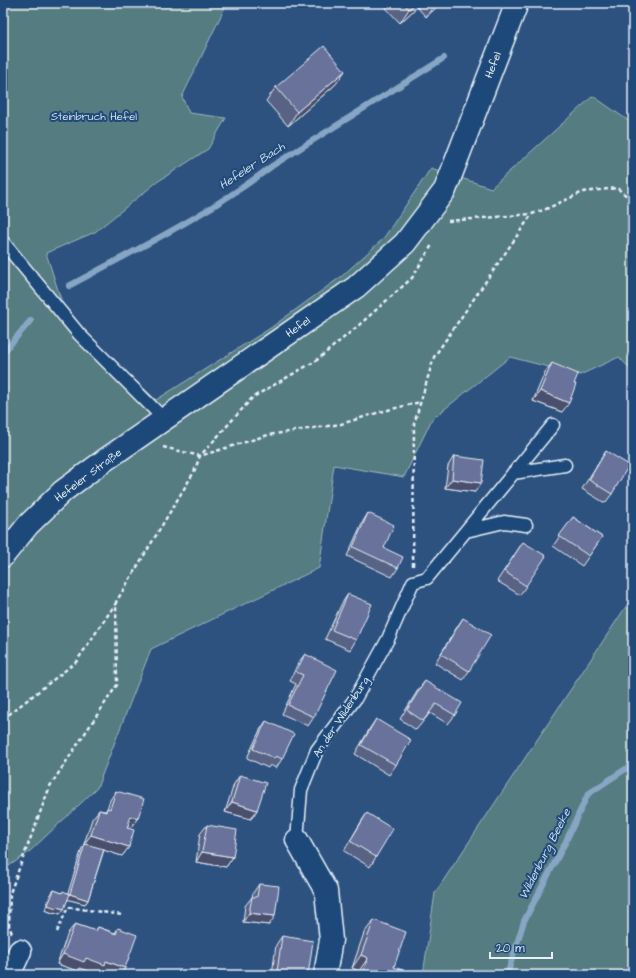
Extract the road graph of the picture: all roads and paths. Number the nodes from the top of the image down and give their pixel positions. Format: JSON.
{"nodes":[{"id":1,"x":516,"y":3,"type":"edge"},
{"id":2,"x":633,"y":202,"type":"edge"},
{"id":3,"x":428,"y":212,"type":"junction"},
{"id":4,"x":532,"y":214,"type":"junction"},
{"id":5,"x":436,"y":240,"type":"dead end"},
{"id":6,"x":3,"y":242,"type":"edge"},
{"id":7,"x":420,"y":402,"type":"junction"},
{"id":8,"x":164,"y":419,"type":"junction"},
{"id":9,"x":553,"y":425,"type":"dead end"},
{"id":10,"x":200,"y":456,"type":"junction"},
{"id":11,"x":565,"y":465,"type":"dead end"},
{"id":12,"x":513,"y":473,"type":"junction"},
{"id":13,"x":526,"y":525,"type":"dead end"},
{"id":14,"x":466,"y":531,"type":"junction"},
{"id":15,"x":3,"y":556,"type":"edge"},
{"id":16,"x":413,"y":582,"type":"junction"},
{"id":17,"x":116,"y":602,"type":"junction"},
{"id":18,"x":3,"y":719,"type":"edge"},
{"id":19,"x":297,"y":840,"type":"joint"},
{"id":20,"x":122,"y":915,"type":"dead end"},
{"id":21,"x":56,"y":932,"type":"dead end"},
{"id":22,"x":20,"y":951,"type":"joint"},
{"id":23,"x":9,"y":975,"type":"edge"},
{"id":24,"x":325,"y":975,"type":"edge"}],
"edges":[{"from":1,"to":3,"type":"main road","name":"Hefel"},
{"from":2,"to":4,"type":"path"},
{"from":3,"to":4,"type":"path"},
{"from":3,"to":8,"type":"main road","name":"Hefel"},
{"from":4,"to":7,"type":"path"},
{"from":5,"to":10,"type":"path"},
{"from":6,"to":8,"type":"lane"},
{"from":7,"to":10,"type":"path"},
{"from":7,"to":16,"type":"path"},
{"from":8,"to":10,"type":"path"},
{"from":8,"to":15,"type":"main road","name":"Hefeler Straße"},
{"from":9,"to":12,"type":"lane"},
{"from":10,"to":17,"type":"path"},
{"from":11,"to":12,"type":"lane"},
{"from":12,"to":14,"type":"lane"},
{"from":13,"to":14,"type":"lane"},
{"from":14,"to":16,"type":"lane"},
{"from":16,"to":19,"type":"lane","name":"An der Wildenburg"},
{"from":17,"to":18,"type":"path"},
{"from":17,"to":22,"type":"path"},
{"from":19,"to":24,"type":"main road","name":"An der Wildenburg"},
{"from":20,"to":21,"type":"path"},
{"from":22,"to":23,"type":"main road"}]}
